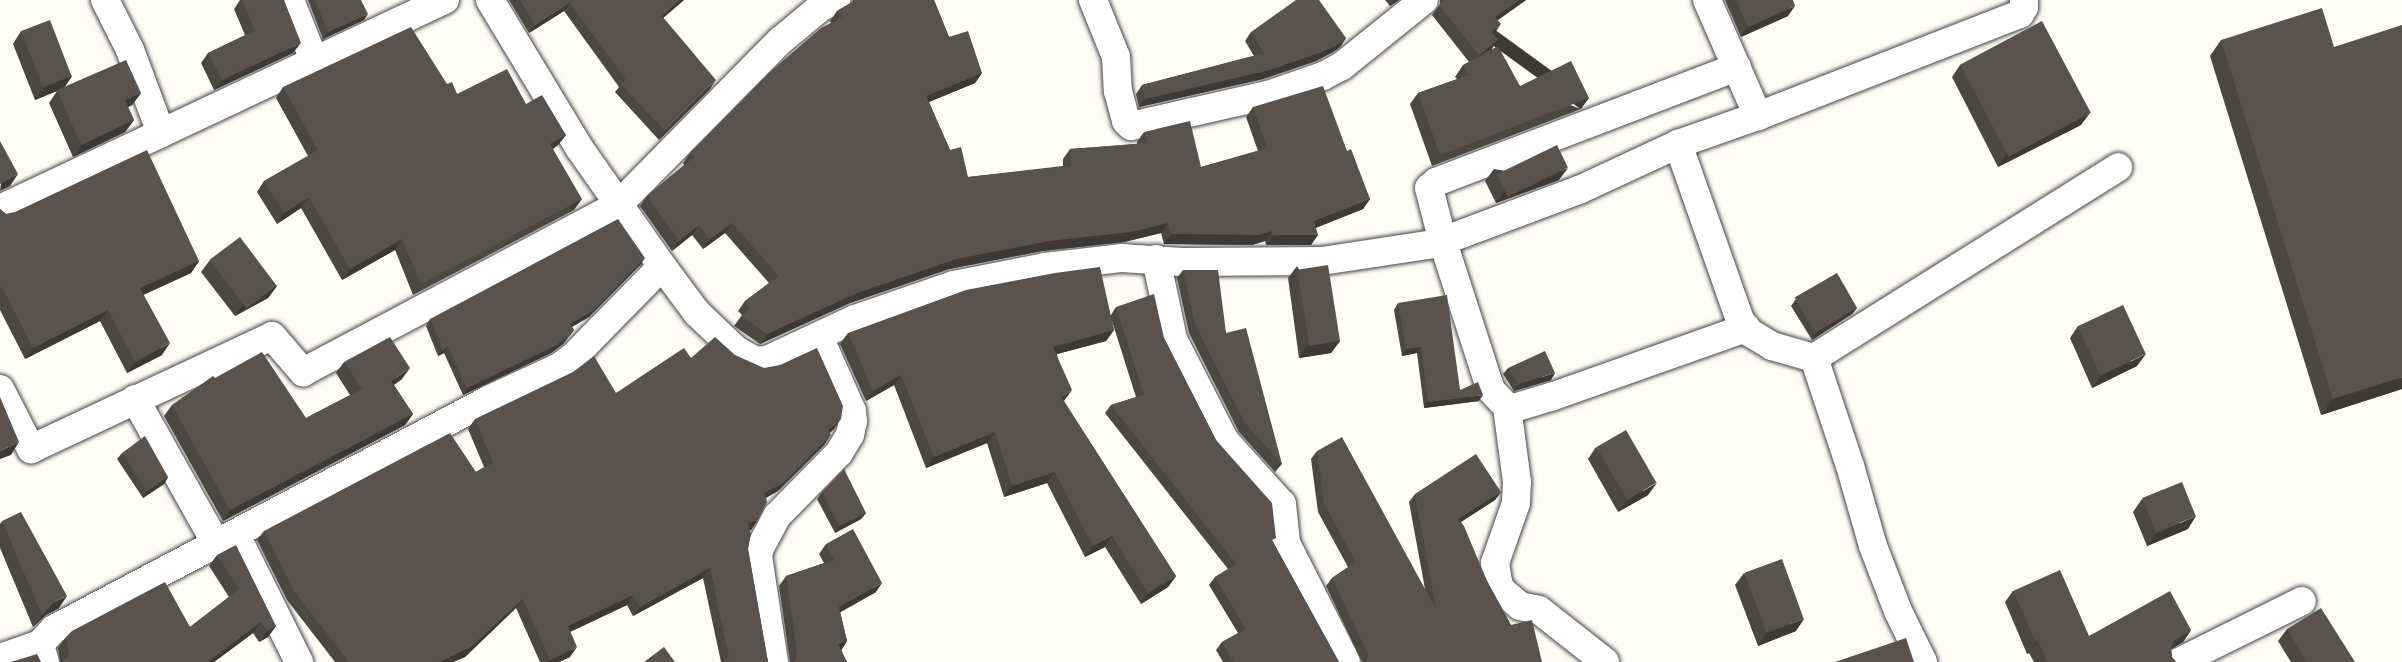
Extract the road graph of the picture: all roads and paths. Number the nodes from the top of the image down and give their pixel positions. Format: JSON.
{"nodes":[{"id":1,"x":105,"y":0,"type":"edge"},
{"id":2,"x":290,"y":0,"type":"edge"},
{"id":3,"x":445,"y":0,"type":"edge"},
{"id":4,"x":490,"y":0,"type":"edge"},
{"id":5,"x":836,"y":0,"type":"edge"},
{"id":6,"x":1094,"y":0,"type":"edge"},
{"id":7,"x":1424,"y":0,"type":"edge"},
{"id":8,"x":1707,"y":0,"type":"edge"},
{"id":9,"x":2024,"y":0,"type":"edge"},
{"id":10,"x":314,"y":60,"type":"junction"},
{"id":11,"x":1737,"y":67,"type":"junction"},
{"id":12,"x":1758,"y":116,"type":"junction"},
{"id":13,"x":161,"y":133,"type":"junction"},
{"id":14,"x":1678,"y":144,"type":"junction"},
{"id":15,"x":2118,"y":166,"type":"dead end"},
{"id":16,"x":618,"y":205,"type":"junction"},
{"id":17,"x":0,"y":209,"type":"edge"},
{"id":18,"x":1443,"y":242,"type":"junction"},
{"id":19,"x":1156,"y":259,"type":"junction"},
{"id":20,"x":662,"y":266,"type":"junction"},
{"id":21,"x":1746,"y":328,"type":"junction"},
{"id":22,"x":819,"y":336,"type":"junction"},
{"id":23,"x":1814,"y":358,"type":"junction"},
{"id":24,"x":0,"y":389,"type":"edge"},
{"id":25,"x":135,"y":399,"type":"junction"},
{"id":26,"x":1507,"y":407,"type":"junction"},
{"id":27,"x":226,"y":540,"type":"junction"},
{"id":28,"x":2302,"y":601,"type":"dead end"},
{"id":29,"x":43,"y":653,"type":"edge"},
{"id":30,"x":0,"y":658,"type":"edge"},
{"id":31,"x":299,"y":662,"type":"edge"},
{"id":32,"x":774,"y":662,"type":"edge"},
{"id":33,"x":1346,"y":662,"type":"edge"},
{"id":34,"x":1605,"y":662,"type":"edge"},
{"id":35,"x":1923,"y":662,"type":"edge"},
{"id":36,"x":2179,"y":662,"type":"edge"}],
"edges":[{"from":1,"to":13,"type":"street"},
{"from":2,"to":10,"type":"street"},
{"from":3,"to":10,"type":"street"},
{"from":4,"to":16,"type":"street"},
{"from":5,"to":16,"type":"street"},
{"from":6,"to":7,"type":"street"},
{"from":8,"to":11,"type":"street"},
{"from":9,"to":12,"type":"street"},
{"from":10,"to":13,"type":"street"},
{"from":11,"to":12,"type":"street"},
{"from":11,"to":18,"type":"street"},
{"from":12,"to":14,"type":"street"},
{"from":13,"to":17,"type":"street"},
{"from":14,"to":18,"type":"street"},
{"from":14,"to":21,"type":"street"},
{"from":15,"to":23,"type":"street"},
{"from":16,"to":20,"type":"street"},
{"from":16,"to":25,"type":"street"},
{"from":18,"to":19,"type":"street"},
{"from":18,"to":26,"type":"street"},
{"from":19,"to":22,"type":"street"},
{"from":19,"to":33,"type":"street"},
{"from":20,"to":22,"type":"street"},
{"from":20,"to":27,"type":"street"},
{"from":21,"to":23,"type":"street"},
{"from":21,"to":26,"type":"street"},
{"from":22,"to":32,"type":"street"},
{"from":23,"to":35,"type":"street"},
{"from":24,"to":25,"type":"street"},
{"from":25,"to":27,"type":"street"},
{"from":26,"to":34,"type":"street"},
{"from":27,"to":29,"type":"street"},
{"from":27,"to":31,"type":"street"},
{"from":28,"to":36,"type":"street"},
{"from":29,"to":30,"type":"street"}]}
